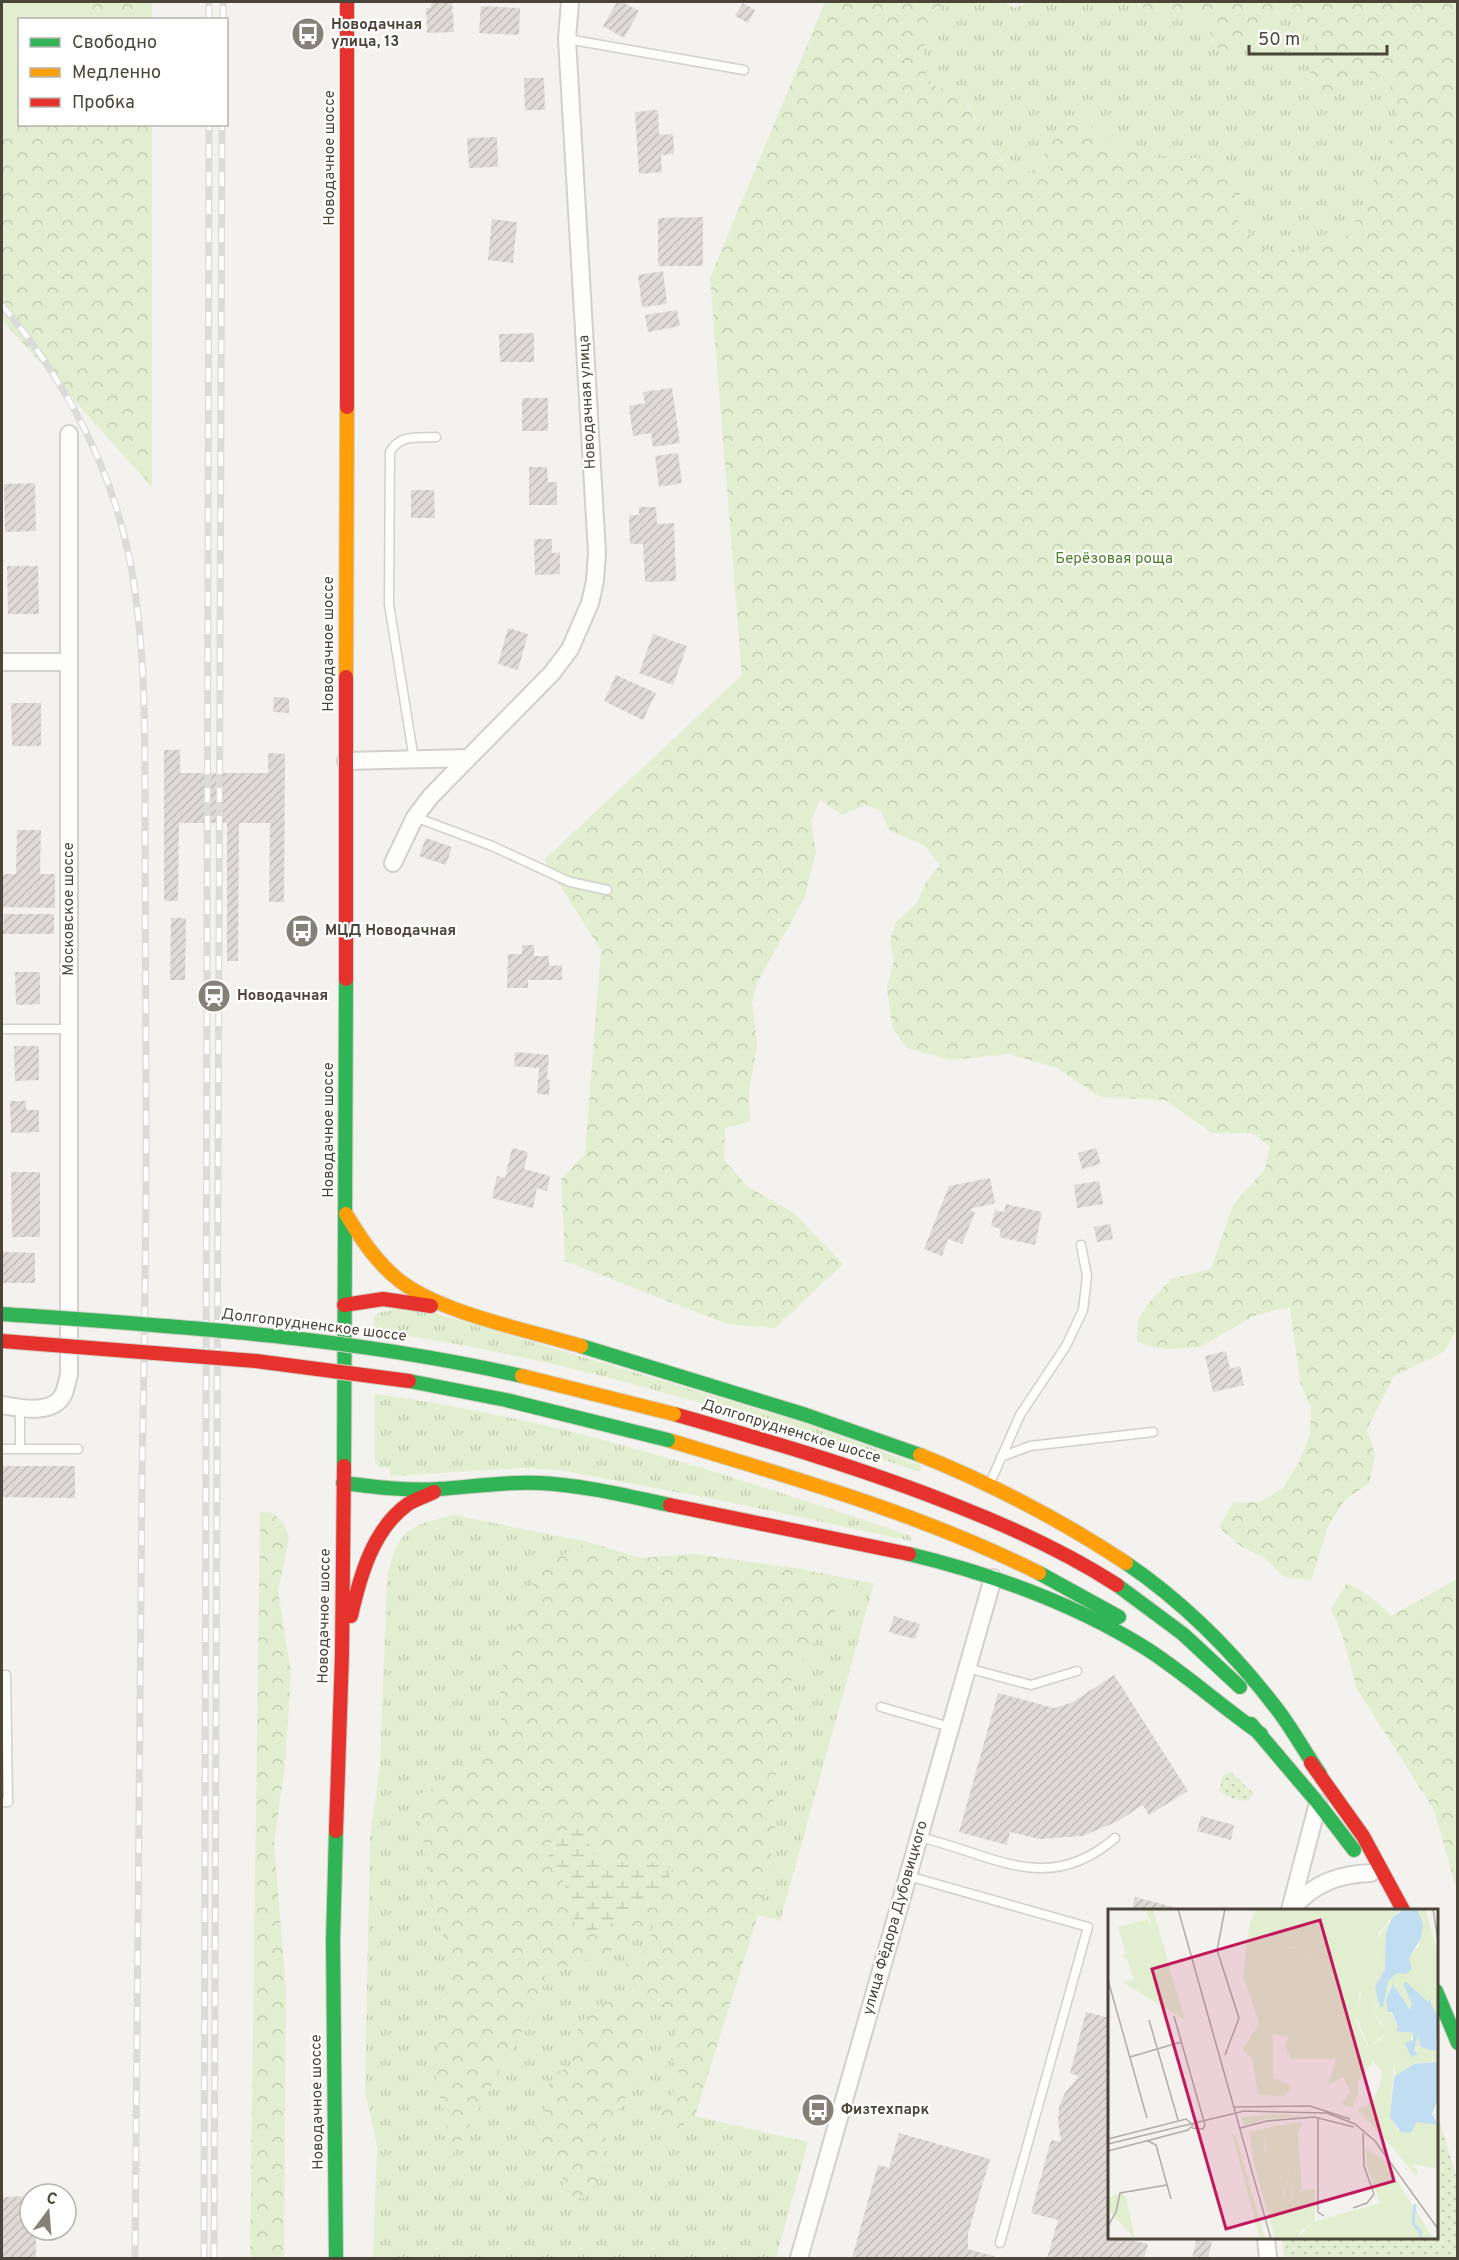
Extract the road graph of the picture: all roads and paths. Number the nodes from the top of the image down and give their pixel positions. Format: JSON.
{"nodes":[{"id":1,"x":347,"y":2,"type":"edge"},
{"id":2,"x":570,"y":2,"type":"edge"},
{"id":3,"x":567,"y":39,"type":"junction"},
{"id":4,"x":744,"y":70,"type":"dead end"},
{"id":5,"x":69,"y":434,"type":"dead end"},
{"id":6,"x":436,"y":437,"type":"dead end"},
{"id":7,"x":2,"y":662,"type":"edge"},
{"id":8,"x":69,"y":662,"type":"junction"},
{"id":9,"x":468,"y":759,"type":"junction"},
{"id":10,"x":414,"y":760,"type":"junction"},
{"id":11,"x":346,"y":761,"type":"junction"},
{"id":12,"x":415,"y":817,"type":"junction"},
{"id":13,"x":393,"y":863,"type":"dead end"},
{"id":14,"x":607,"y":890,"type":"dead end"},
{"id":15,"x":2,"y":1029,"type":"edge"},
{"id":16,"x":69,"y":1029,"type":"junction"},
{"id":17,"x":346,"y":1214,"type":"junction"},
{"id":18,"x":1081,"y":1245,"type":"dead end"},
{"id":19,"x":344,"y":1305,"type":"junction"},
{"id":20,"x":457,"y":1310,"type":"junction"},
{"id":21,"x":2,"y":1314,"type":"edge"},
{"id":22,"x":2,"y":1341,"type":"edge"},
{"id":23,"x":2,"y":1405,"type":"edge"},
{"id":24,"x":20,"y":1408,"type":"junction"},
{"id":25,"x":1153,"y":1432,"type":"dead end"},
{"id":26,"x":2,"y":1449,"type":"edge"},
{"id":27,"x":20,"y":1449,"type":"junction"},
{"id":28,"x":78,"y":1449,"type":"dead end"},
{"id":29,"x":1001,"y":1457,"type":"junction"},
{"id":30,"x":343,"y":1483,"type":"junction"},
{"id":31,"x":990,"y":1484,"type":"junction"},
{"id":32,"x":438,"y":1490,"type":"junction"},
{"id":33,"x":993,"y":1578,"type":"junction"},
{"id":34,"x":342,"y":1654,"type":"junction"},
{"id":35,"x":967,"y":1668,"type":"junction"},
{"id":36,"x":1077,"y":1671,"type":"dead end"},
{"id":37,"x":2,"y":1675,"type":"edge"},
{"id":38,"x":881,"y":1707,"type":"dead end"},
{"id":39,"x":950,"y":1727,"type":"junction"},
{"id":40,"x":1261,"y":1734,"type":"junction"},
{"id":41,"x":1320,"y":1774,"type":"junction"},
{"id":42,"x":2,"y":1802,"type":"edge"},
{"id":43,"x":1318,"y":1803,"type":"junction"},
{"id":44,"x":919,"y":1837,"type":"junction"},
{"id":45,"x":1115,"y":1838,"type":"dead end"},
{"id":46,"x":1371,"y":1873,"type":"junction"},
{"id":47,"x":908,"y":1876,"type":"junction"},
{"id":48,"x":1290,"y":1909,"type":"edge"},
{"id":49,"x":1291,"y":1909,"type":"edge"},
{"id":50,"x":1392,"y":1909,"type":"edge"},
{"id":51,"x":1402,"y":1909,"type":"edge"},
{"id":52,"x":1438,"y":1993,"type":"edge"},
{"id":53,"x":1458,"y":2043,"type":"edge"},
{"id":54,"x":1266,"y":2239,"type":"edge"},
{"id":55,"x":1000,"y":2243,"type":"dead end"},
{"id":56,"x":336,"y":2259,"type":"edge"},
{"id":57,"x":799,"y":2259,"type":"edge"},
{"id":58,"x":1268,"y":2259,"type":"edge"}],
"edges":[{"from":1,"to":11,"type":"street","name":"Новодачное шоссе"},
{"from":2,"to":3,"type":"street","name":"Новодачная улица"},
{"from":3,"to":4,"type":"lane"},
{"from":3,"to":9,"type":"street","name":"Новодачная улица"},
{"from":5,"to":8,"type":"street","name":"Московское шоссе"},
{"from":6,"to":10,"type":"lane"},
{"from":7,"to":8,"type":"street"},
{"from":8,"to":16,"type":"street","name":"Московское шоссе"},
{"from":9,"to":10,"type":"street"},
{"from":9,"to":12,"type":"street","name":"Новодачная улица"},
{"from":10,"to":11,"type":"street"},
{"from":11,"to":17,"type":"street","name":"Новодачное шоссе"},
{"from":12,"to":13,"type":"street","name":"Новодачная улица"},
{"from":12,"to":14,"type":"lane"},
{"from":15,"to":16,"type":"lane"},
{"from":16,"to":24,"type":"street","name":"Московское шоссе"},
{"from":17,"to":19,"type":"street","name":"Новодачное шоссе"},
{"from":17,"to":20,"type":"street"},
{"from":18,"to":29,"type":"lane"},
{"from":19,"to":20,"type":"street"},
{"from":19,"to":30,"type":"street","name":"Новодачное шоссе"},
{"from":20,"to":31,"type":"street"},
{"from":21,"to":41,"type":"street","name":"Долгопрудненское шоссе","bridge":true},
{"from":22,"to":40,"type":"street","bridge":true},
{"from":23,"to":24,"type":"street"},
{"from":24,"to":27,"type":"lane"},
{"from":25,"to":29,"type":"lane"},
{"from":26,"to":27,"type":"lane"},
{"from":27,"to":28,"type":"lane"},
{"from":29,"to":31,"type":"lane"},
{"from":30,"to":32,"type":"street"},
{"from":30,"to":34,"type":"street","name":"Новодачное шоссе"},
{"from":31,"to":41,"type":"street"},
{"from":32,"to":33,"type":"street"},
{"from":32,"to":34,"type":"street"},
{"from":33,"to":35,"type":"street","name":"улица Фёдора Дубовицкого"},
{"from":33,"to":40,"type":"street"},
{"from":34,"to":56,"type":"street","name":"Новодачное шоссе"},
{"from":35,"to":36,"type":"lane"},
{"from":35,"to":39,"type":"street","name":"улица Фёдора Дубовицкого"},
{"from":37,"to":42,"type":"lane"},
{"from":38,"to":39,"type":"lane"},
{"from":39,"to":44,"type":"street","name":"улица Фёдора Дубовицкого"},
{"from":40,"to":43,"type":"street"},
{"from":41,"to":51,"type":"street","name":"Долгопрудненское шоссе"},
{"from":43,"to":46,"type":"street"},
{"from":43,"to":48,"type":"street"},
{"from":44,"to":45,"type":"lane"},
{"from":44,"to":47,"type":"street","name":"улица Фёдора Дубовицкого"},
{"from":46,"to":49,"type":"street"},
{"from":46,"to":50,"type":"street"},
{"from":47,"to":55,"type":"lane"},
{"from":47,"to":57,"type":"street","name":"улица Фёдора Дубовицкого"},
{"from":52,"to":53,"type":"street"},
{"from":54,"to":58,"type":"street"}]}
